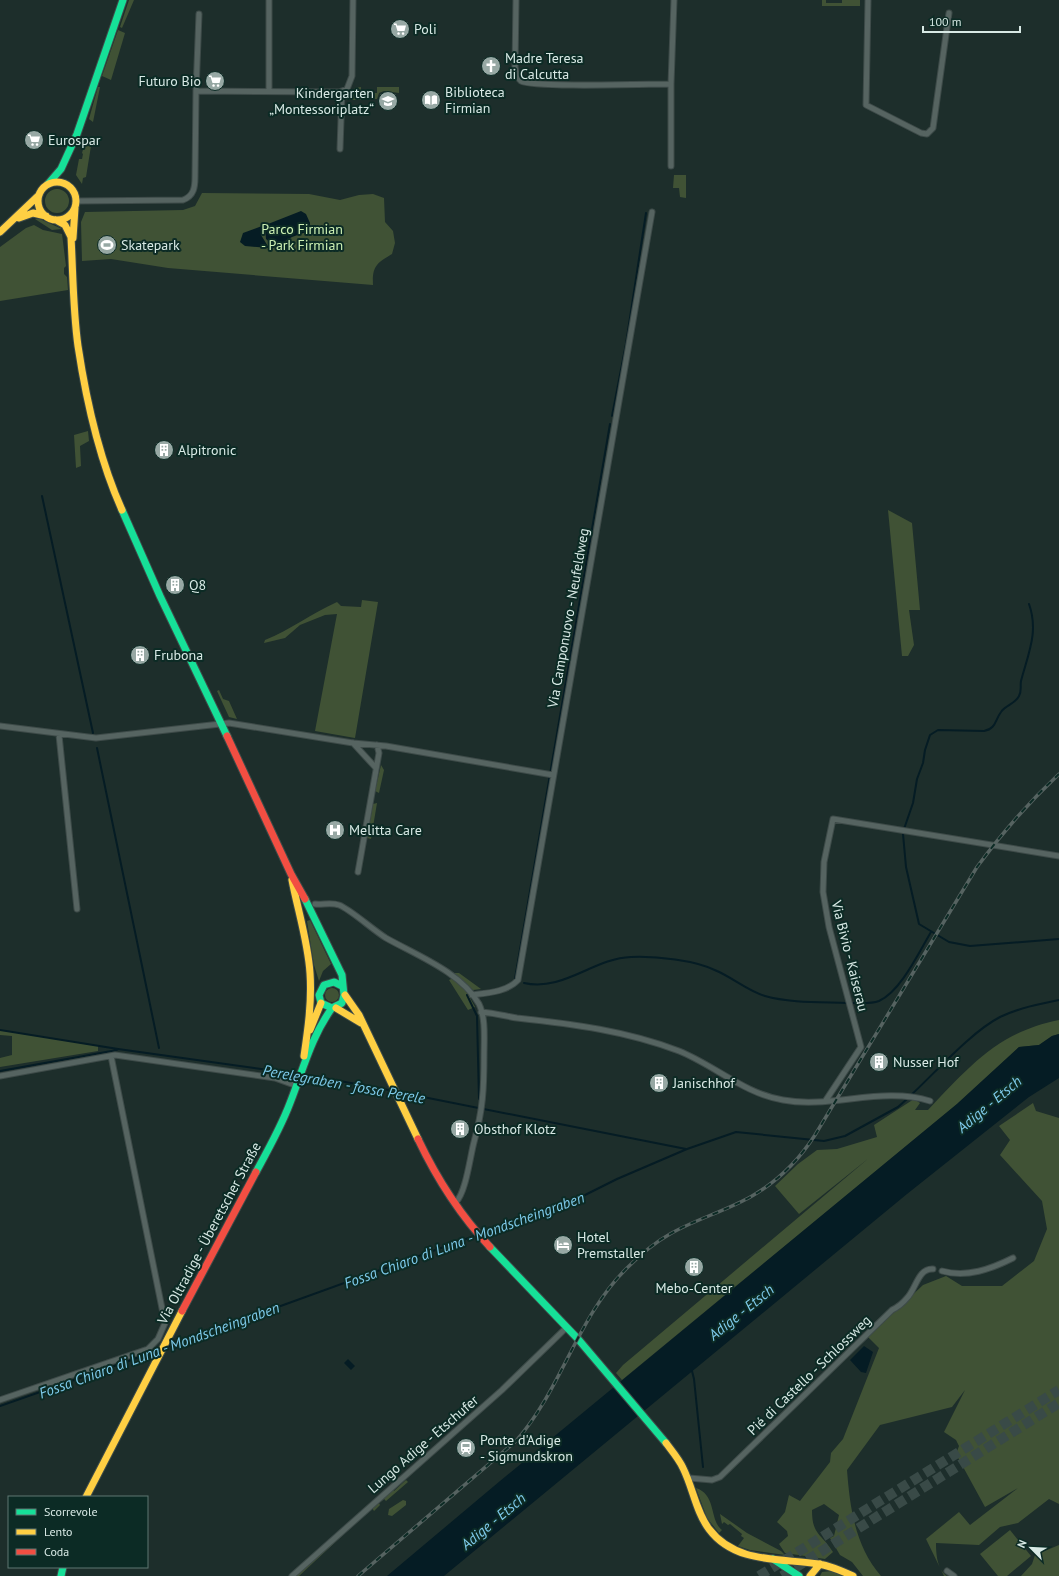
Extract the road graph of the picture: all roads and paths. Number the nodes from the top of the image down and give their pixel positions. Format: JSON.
{"nodes":[{"id":1,"x":123,"y":0,"type":"edge"},
{"id":2,"x":269,"y":0,"type":"edge"},
{"id":3,"x":353,"y":0,"type":"edge"},
{"id":4,"x":516,"y":0,"type":"edge"},
{"id":5,"x":674,"y":0,"type":"edge"},
{"id":6,"x":868,"y":0,"type":"edge"},
{"id":7,"x":949,"y":13,"type":"dead end"},
{"id":8,"x":199,"y":14,"type":"dead end"},
{"id":9,"x":671,"y":84,"type":"junction"},
{"id":10,"x":196,"y":91,"type":"junction"},
{"id":11,"x":269,"y":91,"type":"junction"},
{"id":12,"x":342,"y":91,"type":"junction"},
{"id":13,"x":340,"y":149,"type":"dead end"},
{"id":14,"x":70,"y":150,"type":"junction"},
{"id":15,"x":671,"y":166,"type":"dead end"},
{"id":16,"x":48,"y":184,"type":"junction"},
{"id":17,"x":68,"y":185,"type":"junction"},
{"id":18,"x":39,"y":195,"type":"junction"},
{"id":19,"x":76,"y":201,"type":"junction"},
{"id":20,"x":652,"y":212,"type":"dead end"},
{"id":21,"x":46,"y":216,"type":"junction"},
{"id":22,"x":56,"y":220,"type":"junction"},
{"id":23,"x":8,"y":225,"type":"junction"},
{"id":24,"x":0,"y":232,"type":"edge"},
{"id":25,"x":72,"y":252,"type":"junction"},
{"id":26,"x":221,"y":723,"type":"junction"},
{"id":27,"x":0,"y":726,"type":"edge"},
{"id":28,"x":59,"y":735,"type":"junction"},
{"id":29,"x":353,"y":743,"type":"junction"},
{"id":30,"x":377,"y":745,"type":"junction"},
{"id":31,"x":376,"y":768,"type":"junction"},
{"id":32,"x":550,"y":774,"type":"junction"},
{"id":33,"x":1059,"y":856,"type":"edge"},
{"id":34,"x":358,"y":872,"type":"dead end"},
{"id":35,"x":291,"y":874,"type":"junction"},
{"id":36,"x":314,"y":904,"type":"dead end"},
{"id":37,"x":77,"y":908,"type":"dead end"},
{"id":38,"x":310,"y":962,"type":"junction"},
{"id":39,"x":342,"y":986,"type":"junction"},
{"id":40,"x":320,"y":989,"type":"junction"},
{"id":41,"x":345,"y":995,"type":"junction"},
{"id":42,"x":472,"y":995,"type":"junction"},
{"id":43,"x":322,"y":1003,"type":"junction"},
{"id":44,"x":334,"y":1008,"type":"junction"},
{"id":45,"x":482,"y":1012,"type":"junction"},
{"id":46,"x":364,"y":1026,"type":"junction"},
{"id":47,"x":111,"y":1056,"type":"junction"},
{"id":48,"x":304,"y":1056,"type":"junction"},
{"id":49,"x":302,"y":1066,"type":"junction"},
{"id":50,"x":0,"y":1076,"type":"edge"},
{"id":51,"x":298,"y":1082,"type":"junction"},
{"id":52,"x":826,"y":1100,"type":"junction"},
{"id":53,"x":930,"y":1101,"type":"dead end"},
{"id":54,"x":456,"y":1202,"type":"junction"},
{"id":55,"x":1014,"y":1258,"type":"dead end"},
{"id":56,"x":933,"y":1269,"type":"dead end"},
{"id":57,"x":942,"y":1271,"type":"dead end"},
{"id":58,"x":567,"y":1327,"type":"junction"},
{"id":59,"x":0,"y":1400,"type":"edge"},
{"id":60,"x":689,"y":1478,"type":"junction"},
{"id":61,"x":87,"y":1496,"type":"edge"},
{"id":62,"x":771,"y":1558,"type":"junction"},
{"id":63,"x":799,"y":1561,"type":"junction"},
{"id":64,"x":808,"y":1562,"type":"junction"},
{"id":65,"x":820,"y":1564,"type":"junction"},
{"id":66,"x":947,"y":1571,"type":"dead end"},
{"id":67,"x":292,"y":1576,"type":"edge"},
{"id":68,"x":799,"y":1576,"type":"edge"},
{"id":69,"x":810,"y":1576,"type":"edge"},
{"id":70,"x":853,"y":1576,"type":"edge"},
{"id":71,"x":954,"y":1576,"type":"edge"}],
"edges":[{"from":1,"to":14,"type":"main road"},
{"from":2,"to":11,"type":"street"},
{"from":3,"to":12,"type":"street"},
{"from":4,"to":9,"type":"street"},
{"from":5,"to":9,"type":"street"},
{"from":6,"to":7,"type":"street"},
{"from":8,"to":10,"type":"street"},
{"from":9,"to":15,"type":"street"},
{"from":10,"to":11,"type":"street"},
{"from":10,"to":19,"type":"street"},
{"from":11,"to":12,"type":"street"},
{"from":12,"to":13,"type":"street"},
{"from":14,"to":16,"type":"main road"},
{"from":14,"to":17,"type":"main road"},
{"from":16,"to":17,"type":"main road"},
{"from":16,"to":18,"type":"main road"},
{"from":17,"to":19,"type":"main road"},
{"from":18,"to":21,"type":"main road"},
{"from":18,"to":23,"type":"main road"},
{"from":19,"to":22,"type":"main road"},
{"from":19,"to":25,"type":"main road"},
{"from":20,"to":32,"type":"street","name":"Via Camponuovo - Neufeldweg"},
{"from":21,"to":22,"type":"main road"},
{"from":21,"to":23,"type":"main road"},
{"from":22,"to":25,"type":"main road"},
{"from":23,"to":24,"type":"main road"},
{"from":25,"to":26,"type":"main road"},
{"from":26,"to":28,"type":"street"},
{"from":26,"to":29,"type":"street"},
{"from":26,"to":35,"type":"main road"},
{"from":27,"to":28,"type":"street"},
{"from":28,"to":37,"type":"street"},
{"from":29,"to":30,"type":"street"},
{"from":29,"to":31,"type":"street"},
{"from":30,"to":31,"type":"street"},
{"from":30,"to":32,"type":"street"},
{"from":31,"to":34,"type":"street"},
{"from":32,"to":42,"type":"street","name":"Via Camponuovo - Neufeldweg"},
{"from":33,"to":52,"type":"street","name":"Via Bivio - Kaiserau"},
{"from":35,"to":38,"type":"main road"},
{"from":35,"to":39,"type":"main road"},
{"from":36,"to":42,"type":"street"},
{"from":38,"to":40,"type":"main road"},
{"from":38,"to":48,"type":"main road"},
{"from":39,"to":40,"type":"main road"},
{"from":39,"to":41,"type":"main road"},
{"from":40,"to":43,"type":"main road"},
{"from":41,"to":44,"type":"main road"},
{"from":41,"to":46,"type":"main road"},
{"from":42,"to":45,"type":"street"},
{"from":43,"to":44,"type":"main road"},
{"from":43,"to":48,"type":"main road"},
{"from":44,"to":46,"type":"main road"},
{"from":44,"to":49,"type":"main road"},
{"from":45,"to":52,"type":"street"},
{"from":45,"to":54,"type":"street"},
{"from":46,"to":54,"type":"main road"},
{"from":47,"to":50,"type":"street"},
{"from":47,"to":51,"type":"street"},
{"from":47,"to":59,"type":"street"},
{"from":48,"to":49,"type":"main road"},
{"from":49,"to":51,"type":"main road","name":"Via Oltradige - Überetscher Straße"},
{"from":51,"to":61,"type":"main road","name":"Via Oltradige - Überetscher Straße"},
{"from":52,"to":53,"type":"street"},
{"from":54,"to":58,"type":"main road"},
{"from":55,"to":57,"type":"street"},
{"from":56,"to":60,"type":"street","name":"Pié di Castello - Schlossweg"},
{"from":58,"to":60,"type":"main road"},
{"from":58,"to":67,"type":"street","name":"Lungo Adige - Etschufer"},
{"from":60,"to":62,"type":"main road"},
{"from":62,"to":63,"type":"main road"},
{"from":62,"to":68,"type":"main road"},
{"from":63,"to":64,"type":"main road"},
{"from":63,"to":68,"type":"main road"},
{"from":64,"to":65,"type":"main road"},
{"from":64,"to":69,"type":"main road"},
{"from":65,"to":69,"type":"main road"},
{"from":65,"to":70,"type":"main road"},
{"from":66,"to":71,"type":"street"}]}
